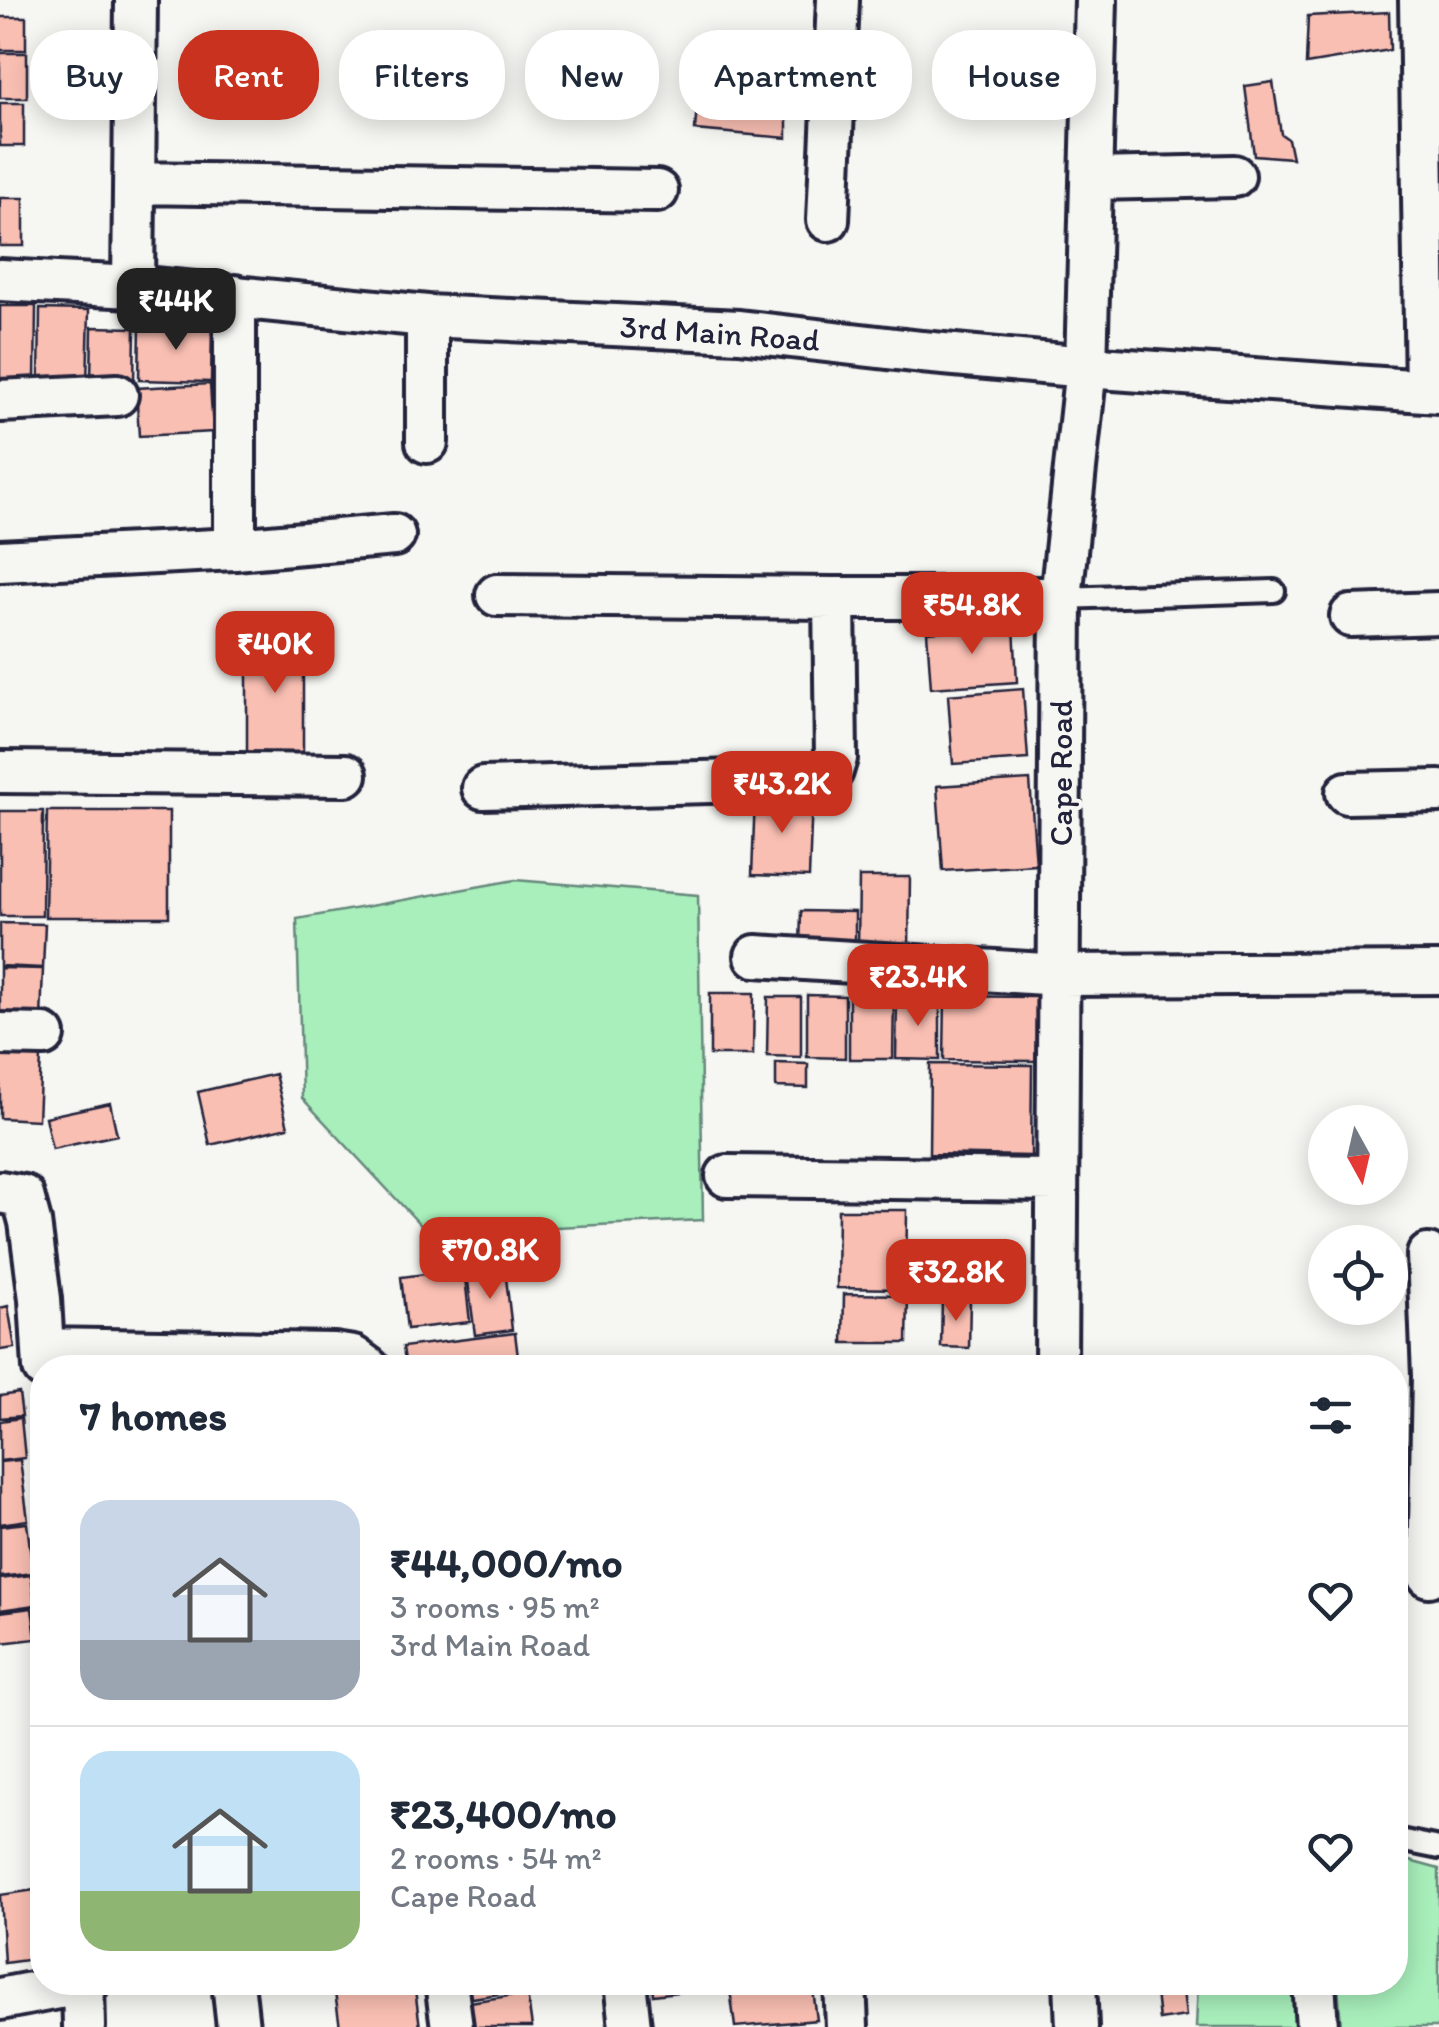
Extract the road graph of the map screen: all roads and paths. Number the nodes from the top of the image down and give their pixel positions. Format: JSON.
{"nodes":[{"id":1,"x":136,"y":0,"type":"edge"},
{"id":2,"x":838,"y":0,"type":"edge"},
{"id":3,"x":1096,"y":0,"type":"edge"},
{"id":4,"x":1420,"y":0,"type":"edge"},
{"id":5,"x":1430,"y":52,"type":"edge"},
{"id":6,"x":1234,"y":176,"type":"dead end"},
{"id":7,"x":1093,"y":179,"type":"junction"},
{"id":8,"x":135,"y":183,"type":"junction"},
{"id":9,"x":657,"y":190,"type":"dead end"},
{"id":10,"x":828,"y":220,"type":"dead end"},
{"id":11,"x":0,"y":280,"type":"edge"},
{"id":12,"x":134,"y":287,"type":"junction"},
{"id":13,"x":235,"y":296,"type":"junction"},
{"id":14,"x":426,"y":316,"type":"junction"},
{"id":15,"x":1086,"y":366,"type":"junction"},
{"id":16,"x":1432,"y":391,"type":"edge"},
{"id":17,"x":117,"y":395,"type":"dead end"},
{"id":18,"x":0,"y":401,"type":"edge"},
{"id":19,"x":427,"y":442,"type":"dead end"},
{"id":20,"x":394,"y":535,"type":"dead end"},
{"id":21,"x":235,"y":549,"type":"junction"},
{"id":22,"x":0,"y":561,"type":"edge"},
{"id":23,"x":1274,"y":591,"type":"dead end"},
{"id":24,"x":497,"y":595,"type":"dead end"},
{"id":25,"x":834,"y":598,"type":"junction"},
{"id":26,"x":1061,"y":598,"type":"junction"},
{"id":27,"x":1439,"y":613,"type":"edge"},
{"id":28,"x":1350,"y":616,"type":"dead end"},
{"id":29,"x":0,"y":772,"type":"edge"},
{"id":30,"x":346,"y":775,"type":"dead end"},
{"id":31,"x":483,"y":788,"type":"dead end"},
{"id":32,"x":1439,"y":790,"type":"edge"},
{"id":33,"x":1347,"y":793,"type":"dead end"},
{"id":34,"x":756,"y":956,"type":"dead end"},
{"id":35,"x":1439,"y":972,"type":"edge"},
{"id":36,"x":1060,"y":975,"type":"junction"},
{"id":37,"x":0,"y":1034,"type":"edge"},
{"id":38,"x":44,"y":1035,"type":"dead end"},
{"id":39,"x":727,"y":1176,"type":"dead end"},
{"id":40,"x":1055,"y":1180,"type":"junction"},
{"id":41,"x":0,"y":1192,"type":"edge"},
{"id":42,"x":1428,"y":1255,"type":"dead end"},
{"id":43,"x":44,"y":1355,"type":"edge"},
{"id":44,"x":311,"y":1355,"type":"edge"},
{"id":45,"x":339,"y":1355,"type":"edge"},
{"id":46,"x":1056,"y":1355,"type":"edge"},
{"id":47,"x":1421,"y":1576,"type":"edge"},
{"id":48,"x":1408,"y":1842,"type":"edge"},
{"id":49,"x":1439,"y":1848,"type":"edge"},
{"id":50,"x":30,"y":1993,"type":"edge"},
{"id":51,"x":85,"y":1995,"type":"edge"},
{"id":52,"x":234,"y":1995,"type":"edge"},
{"id":53,"x":448,"y":1995,"type":"edge"},
{"id":54,"x":626,"y":1995,"type":"edge"},
{"id":55,"x":846,"y":1995,"type":"edge"},
{"id":56,"x":1076,"y":1995,"type":"edge"},
{"id":57,"x":1315,"y":1995,"type":"edge"},
{"id":58,"x":0,"y":1999,"type":"edge"},
{"id":59,"x":84,"y":2027,"type":"edge"},
{"id":60,"x":238,"y":2027,"type":"edge"},
{"id":61,"x":452,"y":2027,"type":"edge"},
{"id":62,"x":630,"y":2027,"type":"edge"},
{"id":63,"x":847,"y":2027,"type":"edge"},
{"id":64,"x":1077,"y":2027,"type":"edge"},
{"id":65,"x":1317,"y":2027,"type":"edge"}],
"edges":[{"from":1,"to":8,"type":"street"},
{"from":2,"to":10,"type":"street"},
{"from":3,"to":7,"type":"street","name":"Cape Road"},
{"from":4,"to":5,"type":"street"},
{"from":5,"to":16,"type":"street"},
{"from":6,"to":7,"type":"street"},
{"from":7,"to":15,"type":"street","name":"Cape Road"},
{"from":8,"to":9,"type":"street"},
{"from":8,"to":12,"type":"street"},
{"from":11,"to":12,"type":"street","name":"3rd Main Road"},
{"from":12,"to":13,"type":"street","name":"3rd Main Road"},
{"from":13,"to":14,"type":"street","name":"3rd Main Road"},
{"from":13,"to":21,"type":"street"},
{"from":14,"to":15,"type":"street","name":"3rd Main Road"},
{"from":14,"to":19,"type":"street"},
{"from":15,"to":16,"type":"street","name":"3rd Main Road"},
{"from":15,"to":26,"type":"street","name":"Cape Road"},
{"from":17,"to":18,"type":"street"},
{"from":20,"to":21,"type":"street"},
{"from":21,"to":22,"type":"street"},
{"from":23,"to":26,"type":"lane"},
{"from":24,"to":25,"type":"street"},
{"from":25,"to":26,"type":"street"},
{"from":25,"to":31,"type":"street"},
{"from":26,"to":36,"type":"street","name":"Cape Road"},
{"from":27,"to":28,"type":"street"},
{"from":29,"to":30,"type":"street"},
{"from":32,"to":33,"type":"street"},
{"from":34,"to":36,"type":"street"},
{"from":35,"to":36,"type":"street"},
{"from":36,"to":40,"type":"street","name":"Cape Road"},
{"from":37,"to":38,"type":"street"},
{"from":39,"to":40,"type":"street"},
{"from":40,"to":46,"type":"street","name":"Cape Road"},
{"from":41,"to":43,"type":"street"},
{"from":42,"to":47,"type":"street"},
{"from":44,"to":45,"type":"street"},
{"from":48,"to":49,"type":"lane"},
{"from":50,"to":58,"type":"street"},
{"from":51,"to":59,"type":"street"},
{"from":52,"to":60,"type":"street"},
{"from":53,"to":61,"type":"street"},
{"from":54,"to":62,"type":"street"},
{"from":55,"to":63,"type":"street"},
{"from":56,"to":64,"type":"street"},
{"from":57,"to":65,"type":"street"}]}
